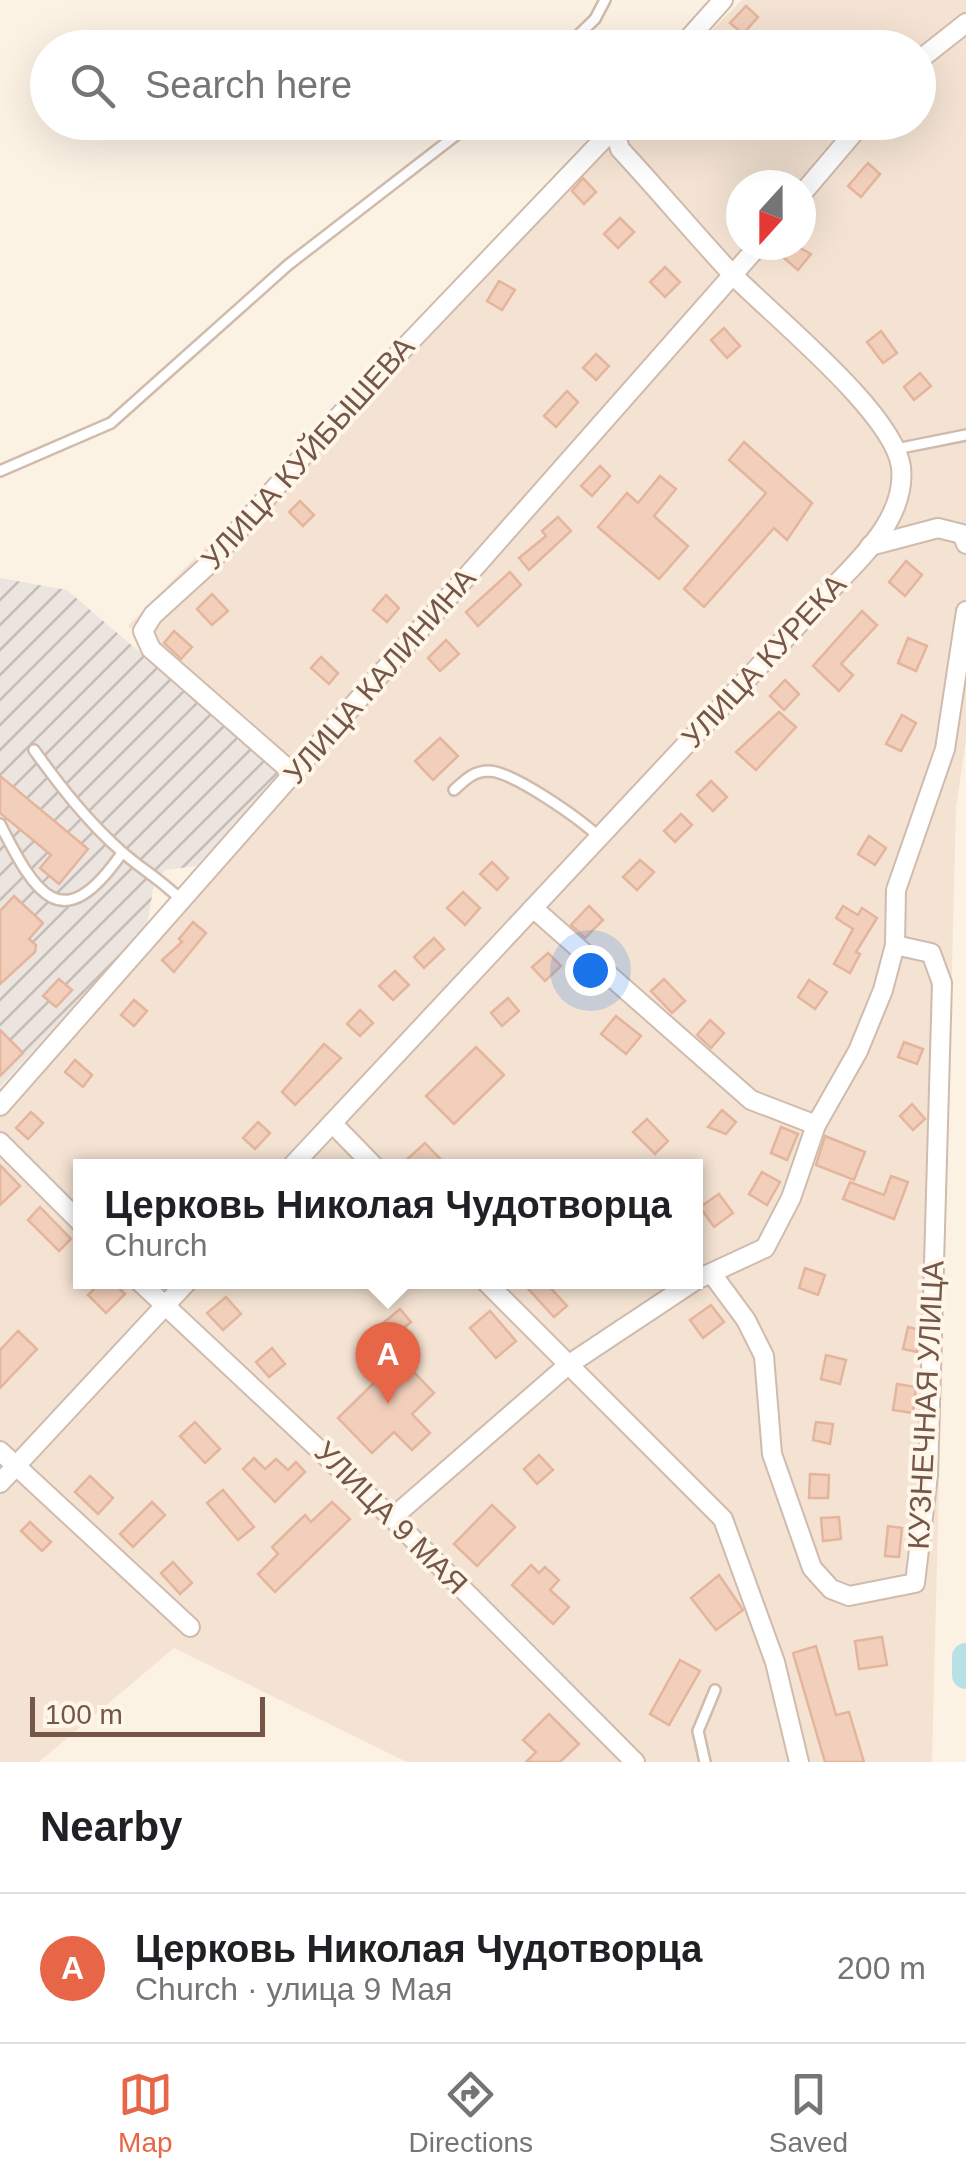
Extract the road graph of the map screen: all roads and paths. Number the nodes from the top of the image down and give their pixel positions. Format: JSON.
{"nodes":[{"id":1,"x":605,"y":0,"type":"edge"},
{"id":2,"x":723,"y":0,"type":"edge"},
{"id":3,"x":966,"y":23,"type":"edge"},
{"id":4,"x":584,"y":30,"type":"edge"},
{"id":5,"x":696,"y":30,"type":"edge"},
{"id":6,"x":936,"y":47,"type":"edge"},
{"id":7,"x":450,"y":140,"type":"edge"},
{"id":8,"x":603,"y":140,"type":"edge"},
{"id":9,"x":618,"y":140,"type":"edge"},
{"id":10,"x":848,"y":140,"type":"edge"},
{"id":11,"x":816,"y":177,"type":"edge"},
{"id":12,"x":745,"y":260,"type":"edge"},
{"id":13,"x":733,"y":274,"type":"junction"},
{"id":14,"x":966,"y":434,"type":"edge"},
{"id":15,"x":896,"y":449,"type":"junction"},
{"id":16,"x":0,"y":471,"type":"edge"},
{"id":17,"x":966,"y":544,"type":"edge"},
{"id":18,"x":870,"y":546,"type":"junction"},
{"id":19,"x":966,"y":610,"type":"edge"},
{"id":20,"x":34,"y":750,"type":"dead end"},
{"id":21,"x":294,"y":774,"type":"junction"},
{"id":22,"x":454,"y":790,"type":"dead end"},
{"id":23,"x":0,"y":824,"type":"edge"},
{"id":24,"x":599,"y":837,"type":"junction"},
{"id":25,"x":122,"y":852,"type":"junction"},
{"id":26,"x":182,"y":901,"type":"junction"},
{"id":27,"x":533,"y":908,"type":"junction"},
{"id":28,"x":895,"y":945,"type":"junction"},
{"id":29,"x":0,"y":1106,"type":"edge"},
{"id":30,"x":332,"y":1123,"type":"junction"},
{"id":31,"x":816,"y":1126,"type":"junction"},
{"id":32,"x":0,"y":1142,"type":"edge"},
{"id":33,"x":299,"y":1159,"type":"edge"},
{"id":34,"x":367,"y":1159,"type":"edge"},
{"id":35,"x":73,"y":1215,"type":"edge"},
{"id":36,"x":703,"y":1278,"type":"edge"},
{"id":37,"x":703,"y":1282,"type":"edge"},
{"id":38,"x":147,"y":1289,"type":"edge"},
{"id":39,"x":180,"y":1289,"type":"edge"},
{"id":40,"x":493,"y":1289,"type":"edge"},
{"id":41,"x":685,"y":1289,"type":"edge"},
{"id":42,"x":164,"y":1306,"type":"junction"},
{"id":43,"x":568,"y":1366,"type":"junction"},
{"id":44,"x":0,"y":1452,"type":"edge"},
{"id":45,"x":16,"y":1466,"type":"junction"},
{"id":46,"x":0,"y":1483,"type":"edge"},
{"id":47,"x":392,"y":1518,"type":"junction"},
{"id":48,"x":190,"y":1627,"type":"dead end"},
{"id":49,"x":715,"y":1690,"type":"dead end"},
{"id":50,"x":635,"y":1762,"type":"edge"},
{"id":51,"x":705,"y":1762,"type":"edge"},
{"id":52,"x":799,"y":1762,"type":"edge"}],
"edges":[{"from":1,"to":4,"type":"lane"},
{"from":2,"to":5,"type":"street"},
{"from":3,"to":6,"type":"street"},
{"from":7,"to":16,"type":"lane"},
{"from":8,"to":21,"type":"street","name":"УЛИЦА КУЙБЫШЕВА"},
{"from":9,"to":13,"type":"street"},
{"from":10,"to":11,"type":"street"},
{"from":12,"to":13,"type":"street","name":"УЛИЦА КАЛИНИНА"},
{"from":13,"to":15,"type":"street"},
{"from":13,"to":21,"type":"street","name":"УЛИЦА КАЛИНИНА"},
{"from":14,"to":15,"type":"lane"},
{"from":15,"to":18,"type":"street","name":"УЛИЦА КУРЕКА"},
{"from":17,"to":18,"type":"street"},
{"from":18,"to":24,"type":"street","name":"УЛИЦА КУРЕКА"},
{"from":19,"to":28,"type":"street"},
{"from":20,"to":25,"type":"lane"},
{"from":21,"to":26,"type":"street","name":"УЛИЦА КАЛИНИНА"},
{"from":22,"to":24,"type":"lane"},
{"from":23,"to":25,"type":"lane"},
{"from":24,"to":27,"type":"street","name":"УЛИЦА КУРЕКА"},
{"from":25,"to":26,"type":"lane"},
{"from":26,"to":29,"type":"street","name":"УЛИЦА КАЛИНИНА"},
{"from":27,"to":30,"type":"street","name":"УЛИЦА КУРЕКА"},
{"from":27,"to":31,"type":"street"},
{"from":28,"to":31,"type":"street"},
{"from":28,"to":37,"type":"street","name":"КУЗНЕЧНАЯ УЛИЦА"},
{"from":30,"to":33,"type":"street","name":"УЛИЦА КУРЕКА"},
{"from":30,"to":34,"type":"street"},
{"from":31,"to":36,"type":"street"},
{"from":32,"to":35,"type":"street"},
{"from":38,"to":42,"type":"street","name":"УЛИЦА 9 МАЯ"},
{"from":39,"to":42,"type":"street"},
{"from":40,"to":43,"type":"street"},
{"from":41,"to":43,"type":"street"},
{"from":42,"to":45,"type":"street"},
{"from":42,"to":47,"type":"street","name":"УЛИЦА 9 МАЯ"},
{"from":43,"to":47,"type":"street"},
{"from":43,"to":52,"type":"street"},
{"from":44,"to":45,"type":"street"},
{"from":45,"to":46,"type":"street"},
{"from":45,"to":48,"type":"street"},
{"from":47,"to":50,"type":"street","name":"УЛИЦА 9 МАЯ"},
{"from":49,"to":51,"type":"lane"}]}
